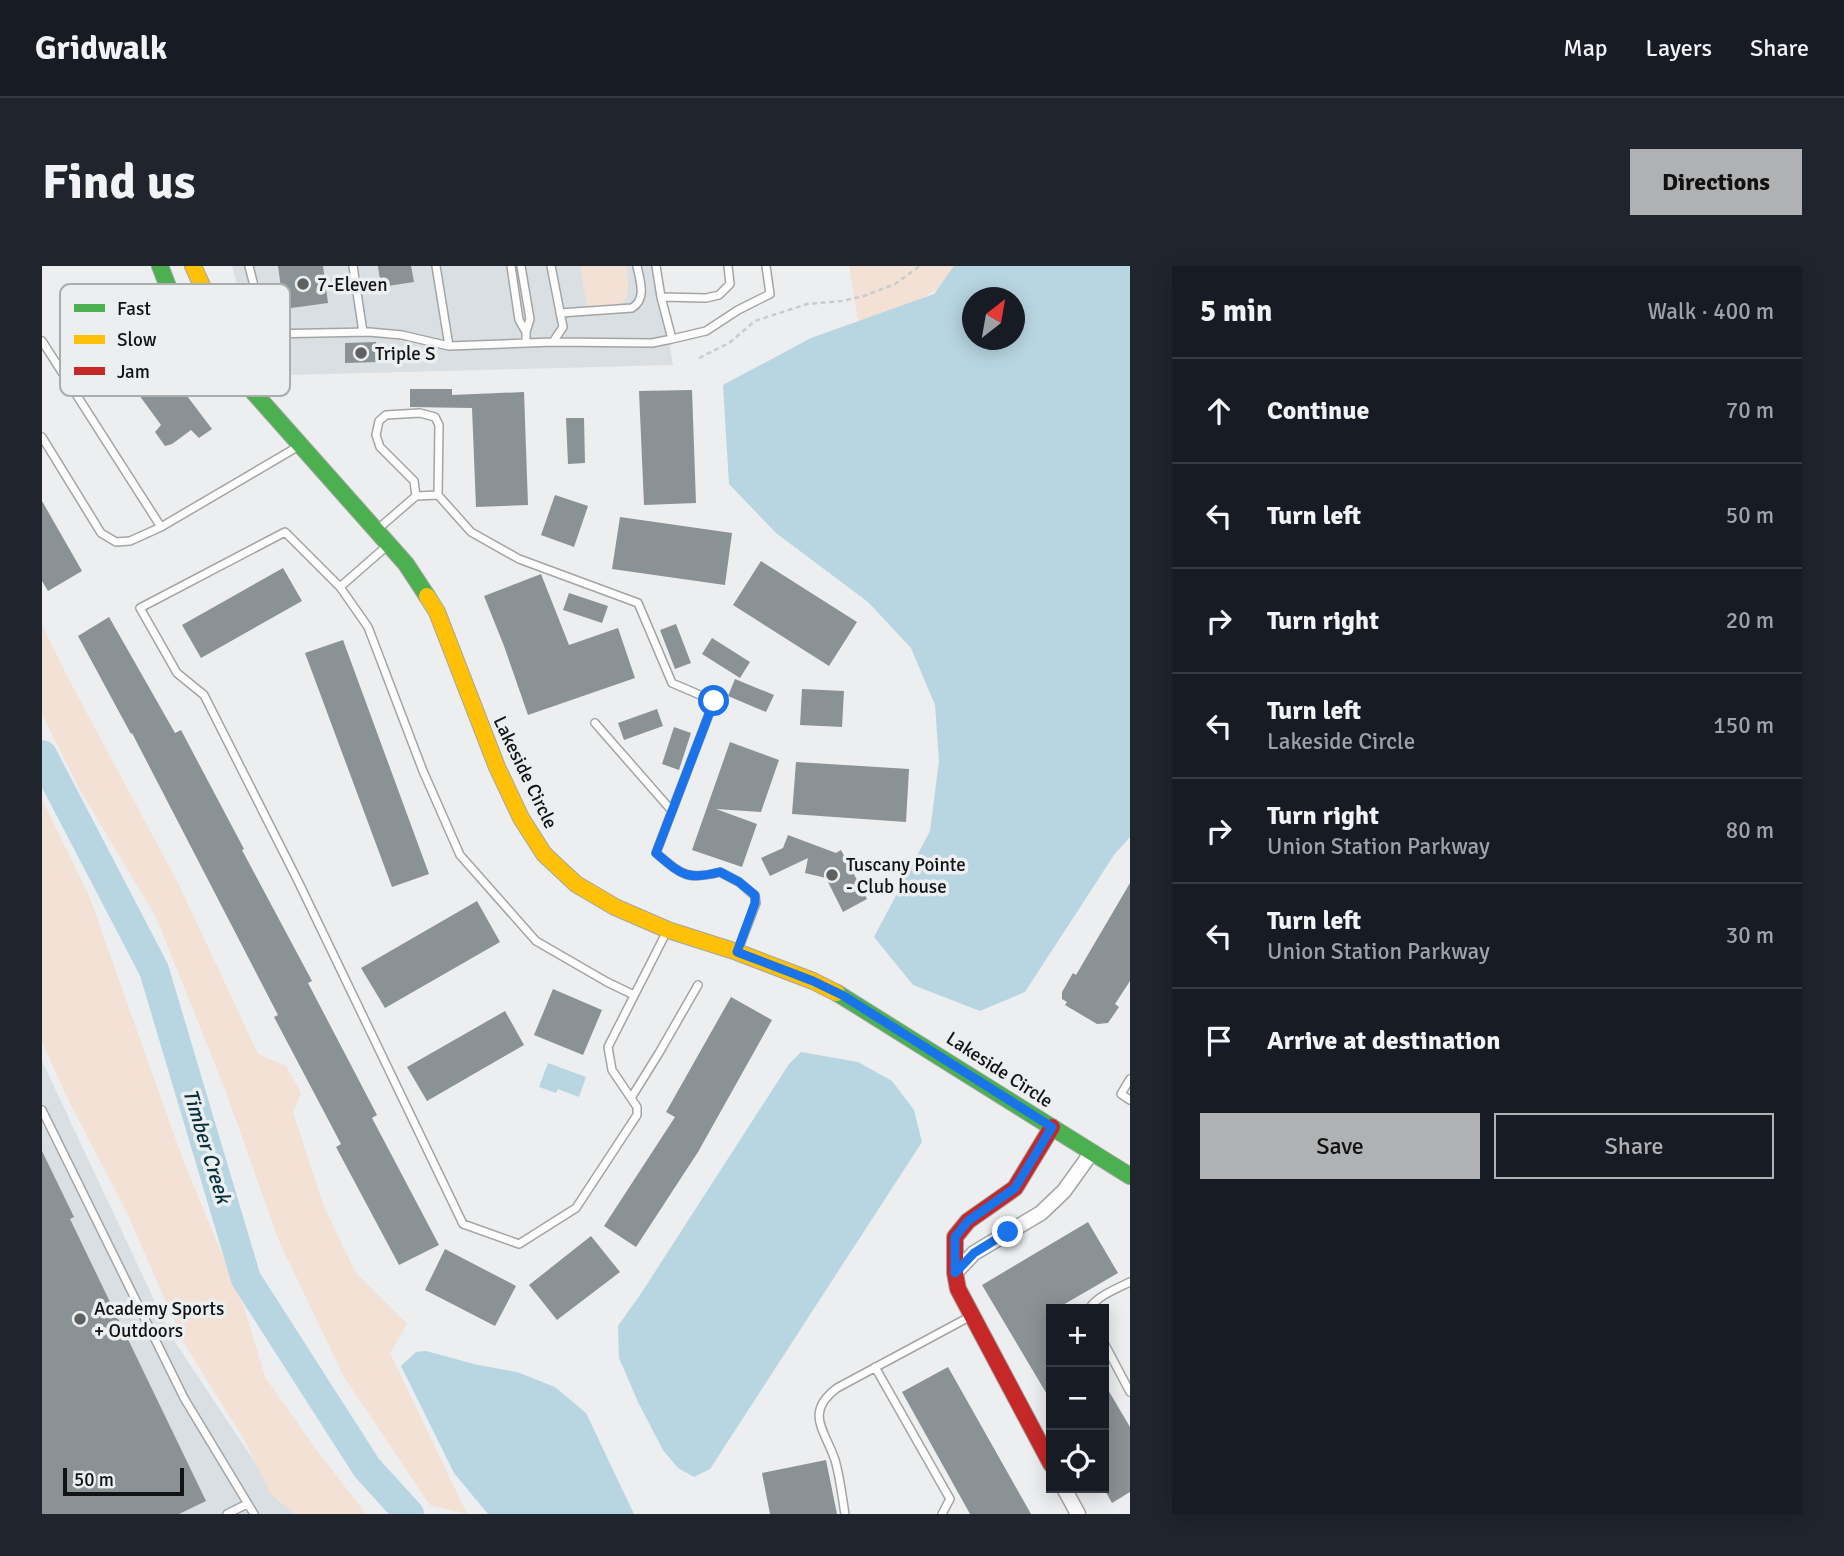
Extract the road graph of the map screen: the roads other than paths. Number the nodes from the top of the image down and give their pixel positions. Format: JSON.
{"nodes":[{"id":1,"x":160,"y":266,"type":"edge"},
{"id":2,"x":193,"y":266,"type":"edge"},
{"id":3,"x":249,"y":266,"type":"edge"},
{"id":4,"x":354,"y":266,"type":"edge"},
{"id":5,"x":436,"y":266,"type":"edge"},
{"id":6,"x":511,"y":266,"type":"edge"},
{"id":7,"x":521,"y":266,"type":"edge"},
{"id":8,"x":551,"y":266,"type":"edge"},
{"id":9,"x":637,"y":266,"type":"edge"},
{"id":10,"x":656,"y":266,"type":"edge"},
{"id":11,"x":728,"y":266,"type":"edge"},
{"id":12,"x":766,"y":266,"type":"edge"},
{"id":13,"x":167,"y":284,"type":"edge"},
{"id":14,"x":201,"y":284,"type":"edge"},
{"id":15,"x":254,"y":284,"type":"edge"},
{"id":16,"x":662,"y":298,"type":"junction"},
{"id":17,"x":561,"y":313,"type":"junction"},
{"id":18,"x":363,"y":332,"type":"junction"},
{"id":19,"x":526,"y":332,"type":"junction"},
{"id":20,"x":290,"y":334,"type":"edge"},
{"id":21,"x":672,"y":340,"type":"junction"},
{"id":22,"x":42,"y":342,"type":"edge"},
{"id":23,"x":553,"y":342,"type":"junction"},
{"id":24,"x":526,"y":343,"type":"junction"},
{"id":25,"x":449,"y":345,"type":"junction"},
{"id":26,"x":60,"y":370,"type":"edge"},
{"id":27,"x":77,"y":396,"type":"edge"},
{"id":28,"x":257,"y":396,"type":"edge"},
{"id":29,"x":42,"y":437,"type":"edge"},
{"id":30,"x":300,"y":445,"type":"junction"},
{"id":31,"x":438,"y":495,"type":"junction"},
{"id":32,"x":416,"y":496,"type":"junction"},
{"id":33,"x":161,"y":527,"type":"junction"},
{"id":34,"x":376,"y":531,"type":"junction"},
{"id":35,"x":388,"y":545,"type":"junction"},
{"id":36,"x":340,"y":587,"type":"junction"},
{"id":37,"x":595,"y":723,"type":"dead end"},
{"id":38,"x":672,"y":811,"type":"junction"},
{"id":39,"x":668,"y":930,"type":"junction"},
{"id":40,"x":737,"y":952,"type":"junction"},
{"id":41,"x":698,"y":985,"type":"dead end"},
{"id":42,"x":634,"y":995,"type":"junction"},
{"id":43,"x":1130,"y":1079,"type":"edge"},
{"id":44,"x":631,"y":1098,"type":"junction"},
{"id":45,"x":1130,"y":1100,"type":"edge"},
{"id":46,"x":42,"y":1110,"type":"edge"},
{"id":47,"x":1052,"y":1127,"type":"junction"},
{"id":48,"x":1092,"y":1152,"type":"junction"},
{"id":49,"x":1130,"y":1176,"type":"edge"},
{"id":50,"x":955,"y":1273,"type":"junction"},
{"id":51,"x":1130,"y":1282,"type":"edge"},
{"id":52,"x":1092,"y":1304,"type":"edge"},
{"id":53,"x":971,"y":1316,"type":"junction"},
{"id":54,"x":1109,"y":1353,"type":"edge"},
{"id":55,"x":876,"y":1367,"type":"junction"},
{"id":56,"x":1130,"y":1392,"type":"edge"},
{"id":57,"x":1046,"y":1455,"type":"edge"},
{"id":58,"x":1067,"y":1493,"type":"edge"},
{"id":59,"x":247,"y":1504,"type":"junction"},
{"id":60,"x":227,"y":1514,"type":"edge"},
{"id":61,"x":254,"y":1514,"type":"edge"},
{"id":62,"x":845,"y":1514,"type":"edge"},
{"id":63,"x":942,"y":1514,"type":"edge"},
{"id":64,"x":1078,"y":1514,"type":"edge"}],
"edges":[{"from":1,"to":13,"type":"street","name":"Lakeside Circle"},
{"from":2,"to":14,"type":"street","name":"Lakeside Circle"},
{"from":3,"to":15,"type":"lane"},
{"from":4,"to":18,"type":"lane"},
{"from":5,"to":25,"type":"lane"},
{"from":6,"to":19,"type":"lane"},
{"from":7,"to":19,"type":"lane"},
{"from":8,"to":17,"type":"lane"},
{"from":9,"to":17,"type":"lane"},
{"from":10,"to":16,"type":"lane"},
{"from":11,"to":16,"type":"lane"},
{"from":12,"to":21,"type":"lane"},
{"from":16,"to":21,"type":"lane"},
{"from":17,"to":23,"type":"lane"},
{"from":18,"to":20,"type":"lane"},
{"from":18,"to":25,"type":"lane"},
{"from":19,"to":24,"type":"lane"},
{"from":21,"to":23,"type":"lane"},
{"from":22,"to":26,"type":"lane"},
{"from":23,"to":24,"type":"lane"},
{"from":24,"to":25,"type":"lane"},
{"from":27,"to":33,"type":"lane"},
{"from":28,"to":30,"type":"street","name":"Lakeside Circle"},
{"from":29,"to":33,"type":"lane"},
{"from":30,"to":33,"type":"lane"},
{"from":30,"to":34,"type":"street","name":"Lakeside Circle"},
{"from":31,"to":32,"type":"lane"},
{"from":31,"to":32,"type":"lane"},
{"from":31,"to":38,"type":"lane"},
{"from":32,"to":34,"type":"lane"},
{"from":34,"to":35,"type":"street","name":"Lakeside Circle"},
{"from":35,"to":36,"type":"lane"},
{"from":35,"to":39,"type":"street","name":"Lakeside Circle"},
{"from":36,"to":42,"type":"lane"},
{"from":36,"to":44,"type":"lane"},
{"from":37,"to":38,"type":"lane"},
{"from":38,"to":40,"type":"lane"},
{"from":39,"to":40,"type":"street","name":"Lakeside Circle"},
{"from":39,"to":42,"type":"lane"},
{"from":40,"to":47,"type":"street","name":"Lakeside Circle"},
{"from":41,"to":44,"type":"lane"},
{"from":42,"to":44,"type":"lane"},
{"from":43,"to":45,"type":"lane"},
{"from":46,"to":59,"type":"lane"},
{"from":47,"to":48,"type":"street","name":"Lakeside Circle"},
{"from":47,"to":50,"type":"street"},
{"from":48,"to":49,"type":"street","name":"Lakeside Circle"},
{"from":48,"to":50,"type":"street"},
{"from":50,"to":53,"type":"street"},
{"from":51,"to":52,"type":"lane"},
{"from":53,"to":55,"type":"lane"},
{"from":53,"to":57,"type":"street"},
{"from":54,"to":56,"type":"lane"},
{"from":55,"to":62,"type":"lane"},
{"from":55,"to":63,"type":"lane"},
{"from":58,"to":64,"type":"street"},
{"from":59,"to":60,"type":"lane"},
{"from":59,"to":61,"type":"lane"}]}
